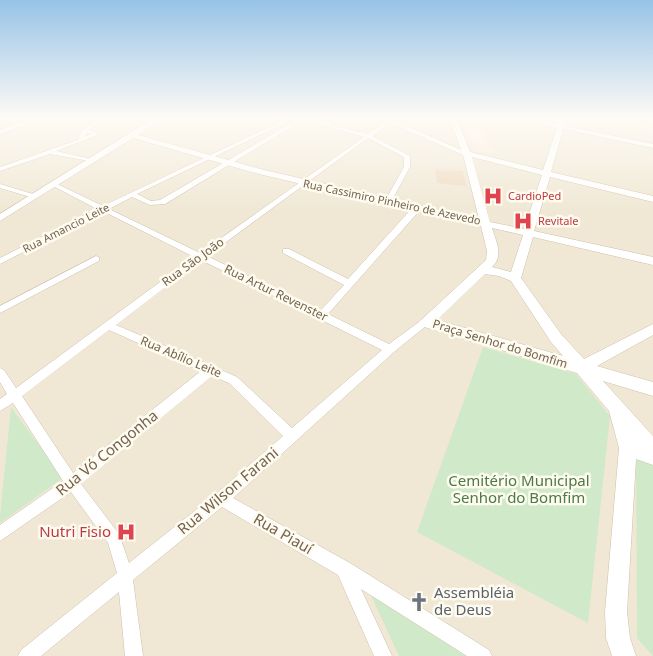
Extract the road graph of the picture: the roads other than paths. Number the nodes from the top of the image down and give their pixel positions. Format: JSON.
{"nodes":[{"id":1,"x":56,"y":150,"type":"edge"},
{"id":2,"x":111,"y":150,"type":"edge"},
{"id":3,"x":179,"y":150,"type":"edge"},
{"id":4,"x":225,"y":150,"type":"edge"},
{"id":5,"x":252,"y":150,"type":"edge"},
{"id":6,"x":350,"y":150,"type":"edge"},
{"id":7,"x":397,"y":150,"type":"edge"},
{"id":8,"x":453,"y":150,"type":"edge"},
{"id":9,"x":465,"y":150,"type":"edge"},
{"id":10,"x":554,"y":150,"type":"edge"},
{"id":11,"x":49,"y":152,"type":"junction"},
{"id":12,"x":467,"y":154,"type":"junction"},
{"id":13,"x":207,"y":158,"type":"junction"},
{"id":14,"x":93,"y":161,"type":"junction"},
{"id":15,"x":228,"y":164,"type":"junction"},
{"id":16,"x":0,"y":169,"type":"edge"},
{"id":17,"x":547,"y":174,"type":"junction"},
{"id":18,"x":54,"y":184,"type":"junction"},
{"id":19,"x":304,"y":184,"type":"junction"},
{"id":20,"x":0,"y":186,"type":"edge"},
{"id":21,"x":132,"y":194,"type":"junction"},
{"id":22,"x":34,"y":196,"type":"junction"},
{"id":23,"x":653,"y":199,"type":"edge"},
{"id":24,"x":389,"y":201,"type":"junction"},
{"id":25,"x":105,"y":208,"type":"junction"},
{"id":26,"x":417,"y":208,"type":"junction"},
{"id":27,"x":0,"y":218,"type":"edge"},
{"id":28,"x":485,"y":222,"type":"junction"},
{"id":29,"x":527,"y":232,"type":"junction"},
{"id":30,"x":286,"y":251,"type":"dead end"},
{"id":31,"x":201,"y":256,"type":"junction"},
{"id":32,"x":96,"y":259,"type":"dead end"},
{"id":33,"x":0,"y":261,"type":"edge"},
{"id":34,"x":653,"y":261,"type":"edge"},
{"id":35,"x":482,"y":270,"type":"junction"},
{"id":36,"x":515,"y":278,"type":"junction"},
{"id":37,"x":350,"y":284,"type":"junction"},
{"id":38,"x":446,"y":303,"type":"junction"},
{"id":39,"x":0,"y":310,"type":"edge"},
{"id":40,"x":322,"y":315,"type":"junction"},
{"id":41,"x":426,"y":322,"type":"junction"},
{"id":42,"x":109,"y":326,"type":"junction"},
{"id":43,"x":653,"y":329,"type":"edge"},
{"id":44,"x":469,"y":334,"type":"junction"},
{"id":45,"x":556,"y":338,"type":"junction"},
{"id":46,"x":390,"y":349,"type":"junction"},
{"id":47,"x":536,"y":354,"type":"junction"},
{"id":48,"x":581,"y":368,"type":"junction"},
{"id":49,"x":212,"y":369,"type":"junction"},
{"id":50,"x":0,"y":376,"type":"edge"},
{"id":51,"x":653,"y":389,"type":"edge"},
{"id":52,"x":14,"y":395,"type":"junction"},
{"id":53,"x":0,"y":406,"type":"edge"},
{"id":54,"x":617,"y":409,"type":"junction"},
{"id":55,"x":292,"y":436,"type":"junction"},
{"id":56,"x":628,"y":448,"type":"junction"},
{"id":57,"x":653,"y":449,"type":"edge"},
{"id":58,"x":653,"y":456,"type":"edge"},
{"id":59,"x":72,"y":483,"type":"junction"},
{"id":60,"x":221,"y":499,"type":"junction"},
{"id":61,"x":0,"y":534,"type":"edge"},
{"id":62,"x":344,"y":569,"type":"junction"},
{"id":63,"x":125,"y":575,"type":"junction"},
{"id":64,"x":27,"y":656,"type":"edge"},
{"id":65,"x":134,"y":656,"type":"edge"},
{"id":66,"x":383,"y":656,"type":"edge"},
{"id":67,"x":483,"y":656,"type":"edge"},
{"id":68,"x":624,"y":656,"type":"edge"}],
"edges":[{"from":1,"to":11,"type":"street"},
{"from":2,"to":14,"type":"street"},
{"from":3,"to":13,"type":"street","name":"Rua Cassimiro Pinheiro de Azevedo"},
{"from":4,"to":13,"type":"street","name":"Rua Amancio Leite"},
{"from":5,"to":15,"type":"street"},
{"from":6,"to":19,"type":"street","name":"Rua São João"},
{"from":7,"to":24,"type":"street"},
{"from":8,"to":12,"type":"street"},
{"from":9,"to":12,"type":"street"},
{"from":10,"to":17,"type":"street"},
{"from":11,"to":14,"type":"street"},
{"from":11,"to":16,"type":"street"},
{"from":12,"to":17,"type":"street"},
{"from":12,"to":28,"type":"street"},
{"from":13,"to":15,"type":"street","name":"Rua Cassimiro Pinheiro de Azevedo"},
{"from":13,"to":21,"type":"street","name":"Rua Amancio Leite"},
{"from":14,"to":18,"type":"street"},
{"from":15,"to":19,"type":"street","name":"Rua Cassimiro Pinheiro de Azevedo"},
{"from":15,"to":21,"type":"street"},
{"from":17,"to":23,"type":"street"},
{"from":17,"to":29,"type":"street"},
{"from":18,"to":22,"type":"street"},
{"from":18,"to":25,"type":"street","name":"Rua Artur Revenster"},
{"from":19,"to":24,"type":"street","name":"Rua Cassimiro Pinheiro de Azevedo"},
{"from":19,"to":31,"type":"street","name":"Rua São João"},
{"from":20,"to":22,"type":"street"},
{"from":21,"to":25,"type":"street","name":"Rua Amancio Leite"},
{"from":22,"to":27,"type":"street"},
{"from":24,"to":26,"type":"street","name":"Rua Cassimiro Pinheiro de Azevedo"},
{"from":25,"to":31,"type":"street","name":"Rua Artur Revenster"},
{"from":25,"to":33,"type":"street","name":"Rua Amancio Leite"},
{"from":26,"to":28,"type":"street","name":"Rua Cassimiro Pinheiro de Azevedo"},
{"from":26,"to":37,"type":"street"},
{"from":28,"to":29,"type":"street","name":"Rua Cassimiro Pinheiro de Azevedo"},
{"from":28,"to":35,"type":"street","name":"Praça Senhor do Bomfim"},
{"from":29,"to":34,"type":"street","name":"Rua Cassimiro Pinheiro de Azevedo"},
{"from":29,"to":36,"type":"street"},
{"from":30,"to":37,"type":"street"},
{"from":31,"to":40,"type":"street","name":"Rua Artur Revenster"},
{"from":31,"to":42,"type":"street","name":"Rua São João"},
{"from":32,"to":39,"type":"street"},
{"from":35,"to":36,"type":"street"},
{"from":35,"to":38,"type":"street","name":"Praça Senhor do Bomfim"},
{"from":36,"to":45,"type":"street","name":"Praça Senhor do Bomfim"},
{"from":37,"to":40,"type":"street"},
{"from":38,"to":41,"type":"street","name":"Praça Senhor do Bomfim"},
{"from":38,"to":44,"type":"street"},
{"from":40,"to":46,"type":"street","name":"Rua Artur Revenster"},
{"from":41,"to":44,"type":"street","name":"Praça Senhor do Bomfim"},
{"from":41,"to":46,"type":"street","name":"Rua Wilson Farani"},
{"from":42,"to":49,"type":"street","name":"Rua Abílio Leite"},
{"from":42,"to":52,"type":"street","name":"Rua São João"},
{"from":43,"to":48,"type":"street"},
{"from":44,"to":47,"type":"street","name":"Praça Senhor do Bomfim"},
{"from":45,"to":47,"type":"street"},
{"from":45,"to":48,"type":"street","name":"Praça Senhor do Bomfim"},
{"from":46,"to":55,"type":"street","name":"Rua Wilson Farani"},
{"from":47,"to":48,"type":"street","name":"Praça Senhor do Bomfim"},
{"from":48,"to":51,"type":"street"},
{"from":48,"to":54,"type":"street"},
{"from":49,"to":55,"type":"street","name":"Rua Abílio Leite"},
{"from":49,"to":59,"type":"street","name":"Rua Vó Congonha"},
{"from":50,"to":52,"type":"street"},
{"from":52,"to":53,"type":"street","name":"Rua São João"},
{"from":52,"to":59,"type":"street"},
{"from":54,"to":56,"type":"street"},
{"from":54,"to":57,"type":"street"},
{"from":55,"to":60,"type":"street","name":"Rua Wilson Farani"},
{"from":56,"to":58,"type":"street"},
{"from":56,"to":68,"type":"street"},
{"from":59,"to":61,"type":"street","name":"Rua Vó Congonha"},
{"from":59,"to":63,"type":"street"},
{"from":60,"to":62,"type":"street","name":"Rua Piauí"},
{"from":60,"to":63,"type":"street","name":"Rua Wilson Farani"},
{"from":62,"to":66,"type":"street"},
{"from":62,"to":67,"type":"street","name":"Rua Piauí"},
{"from":63,"to":64,"type":"street","name":"Rua Wilson Farani"},
{"from":63,"to":65,"type":"street"}]}
